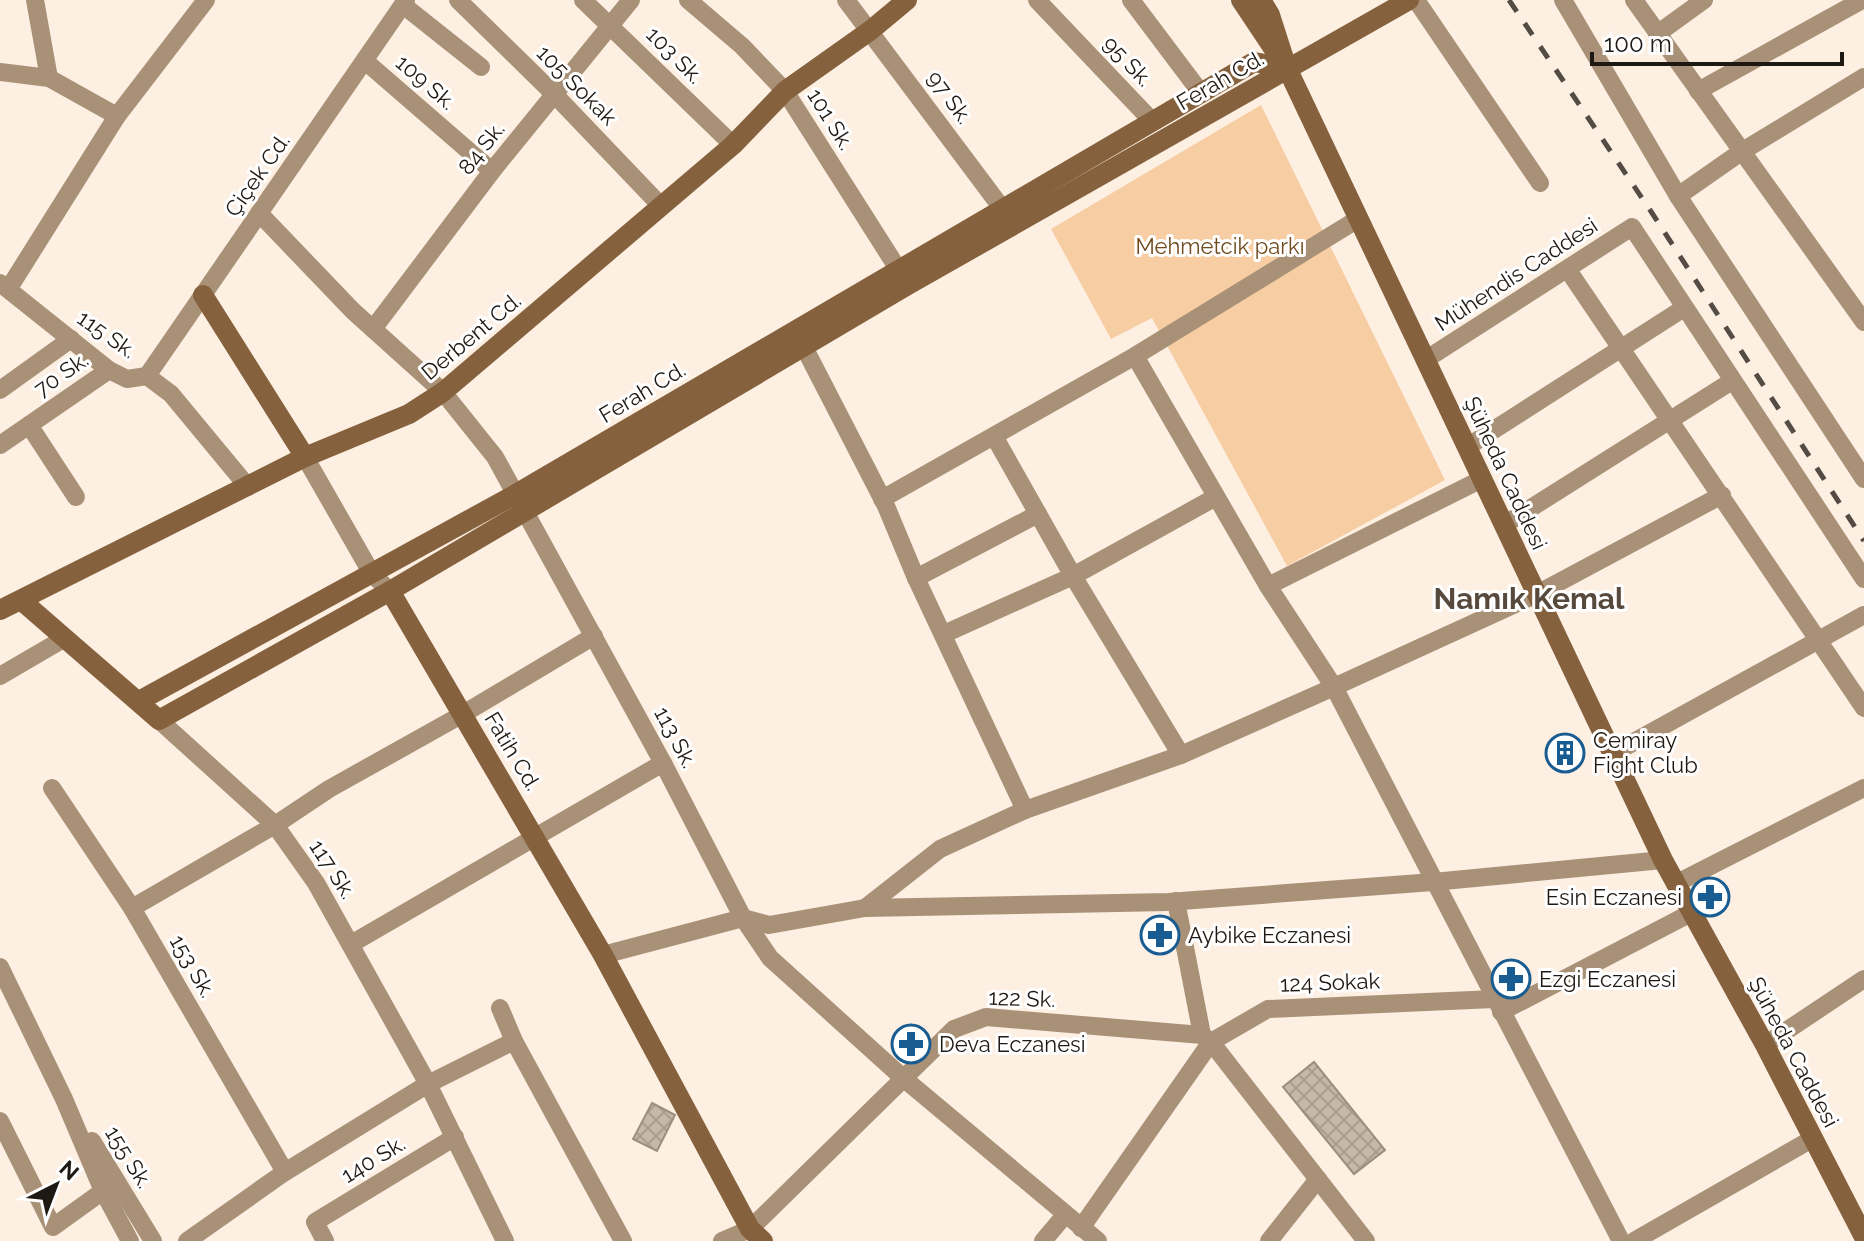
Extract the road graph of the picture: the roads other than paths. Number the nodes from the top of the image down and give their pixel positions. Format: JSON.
{"nodes":[{"id":1,"x":35,"y":0,"type":"edge"},
{"id":2,"x":206,"y":0,"type":"edge"},
{"id":3,"x":458,"y":0,"type":"edge"},
{"id":4,"x":583,"y":0,"type":"edge"},
{"id":5,"x":631,"y":0,"type":"edge"},
{"id":6,"x":688,"y":0,"type":"edge"},
{"id":7,"x":846,"y":0,"type":"edge"},
{"id":8,"x":907,"y":0,"type":"edge"},
{"id":9,"x":1037,"y":0,"type":"edge"},
{"id":10,"x":1241,"y":0,"type":"edge"},
{"id":11,"x":1261,"y":0,"type":"edge"},
{"id":12,"x":1409,"y":0,"type":"edge"},
{"id":13,"x":1416,"y":0,"type":"edge"},
{"id":14,"x":1563,"y":0,"type":"edge"},
{"id":15,"x":1634,"y":0,"type":"edge"},
{"id":16,"x":1704,"y":0,"type":"edge"},
{"id":17,"x":1862,"y":0,"type":"edge"},
{"id":18,"x":404,"y":2,"type":"edge"},
{"id":19,"x":1141,"y":3,"type":"edge"},
{"id":20,"x":612,"y":26,"type":"junction"},
{"id":21,"x":871,"y":30,"type":"junction"},
{"id":22,"x":1657,"y":34,"type":"junction"},
{"id":23,"x":365,"y":61,"type":"junction"},
{"id":24,"x":481,"y":67,"type":"dead end"},
{"id":25,"x":1287,"y":68,"type":"junction"},
{"id":26,"x":0,"y":72,"type":"edge"},
{"id":27,"x":49,"y":78,"type":"junction"},
{"id":28,"x":1863,"y":81,"type":"edge"},
{"id":29,"x":785,"y":91,"type":"junction"},
{"id":30,"x":1698,"y":91,"type":"junction"},
{"id":31,"x":1201,"y":93,"type":"junction"},
{"id":32,"x":554,"y":94,"type":"junction"},
{"id":33,"x":117,"y":116,"type":"junction"},
{"id":34,"x":1152,"y":121,"type":"junction"},
{"id":35,"x":733,"y":145,"type":"junction"},
{"id":36,"x":1741,"y":152,"type":"junction"},
{"id":37,"x":492,"y":171,"type":"junction"},
{"id":38,"x":1540,"y":183,"type":"dead end"},
{"id":39,"x":1678,"y":196,"type":"junction"},
{"id":40,"x":661,"y":206,"type":"junction"},
{"id":41,"x":259,"y":213,"type":"junction"},
{"id":42,"x":1008,"y":216,"type":"junction"},
{"id":43,"x":1358,"y":219,"type":"junction"},
{"id":44,"x":1568,"y":270,"type":"junction"},
{"id":45,"x":902,"y":277,"type":"junction"},
{"id":46,"x":4,"y":286,"type":"edge"},
{"id":47,"x":203,"y":295,"type":"junction"},
{"id":48,"x":1684,"y":308,"type":"junction"},
{"id":49,"x":1864,"y":322,"type":"edge"},
{"id":50,"x":373,"y":329,"type":"junction"},
{"id":51,"x":71,"y":339,"type":"junction"},
{"id":52,"x":804,"y":347,"type":"junction"},
{"id":53,"x":1622,"y":347,"type":"junction"},
{"id":54,"x":1135,"y":356,"type":"junction"},
{"id":55,"x":1425,"y":360,"type":"junction"},
{"id":56,"x":109,"y":370,"type":"junction"},
{"id":57,"x":147,"y":376,"type":"junction"},
{"id":58,"x":1732,"y":381,"type":"junction"},
{"id":59,"x":0,"y":390,"type":"edge"},
{"id":60,"x":443,"y":392,"type":"junction"},
{"id":61,"x":1672,"y":420,"type":"junction"},
{"id":62,"x":29,"y":425,"type":"junction"},
{"id":63,"x":994,"y":436,"type":"junction"},
{"id":64,"x":0,"y":445,"type":"edge"},
{"id":65,"x":1467,"y":447,"type":"junction"},
{"id":66,"x":305,"y":457,"type":"junction"},
{"id":67,"x":1482,"y":479,"type":"junction"},
{"id":68,"x":1864,"y":479,"type":"edge"},
{"id":69,"x":248,"y":487,"type":"junction"},
{"id":70,"x":1722,"y":495,"type":"junction"},
{"id":71,"x":76,"y":497,"type":"dead end"},
{"id":72,"x":1216,"y":497,"type":"junction"},
{"id":73,"x":882,"y":499,"type":"junction"},
{"id":74,"x":520,"y":502,"type":"junction"},
{"id":75,"x":1038,"y":514,"type":"junction"},
{"id":76,"x":1504,"y":525,"type":"junction"},
{"id":77,"x":372,"y":574,"type":"junction"},
{"id":78,"x":1073,"y":576,"type":"junction"},
{"id":79,"x":916,"y":578,"type":"junction"},
{"id":80,"x":1864,"y":579,"type":"edge"},
{"id":81,"x":1268,"y":586,"type":"junction"},
{"id":82,"x":390,"y":591,"type":"junction"},
{"id":83,"x":1537,"y":594,"type":"junction"},
{"id":84,"x":22,"y":601,"type":"junction"},
{"id":85,"x":0,"y":610,"type":"edge"},
{"id":86,"x":1864,"y":615,"type":"edge"},
{"id":87,"x":944,"y":634,"type":"junction"},
{"id":88,"x":594,"y":636,"type":"junction"},
{"id":89,"x":65,"y":638,"type":"junction"},
{"id":90,"x":1818,"y":642,"type":"junction"},
{"id":91,"x":0,"y":676,"type":"edge"},
{"id":92,"x":1334,"y":687,"type":"junction"},
{"id":93,"x":139,"y":701,"type":"junction"},
{"id":94,"x":1864,"y":708,"type":"edge"},
{"id":95,"x":463,"y":714,"type":"junction"},
{"id":96,"x":159,"y":720,"type":"junction"},
{"id":97,"x":1612,"y":754,"type":"junction"},
{"id":98,"x":1181,"y":755,"type":"junction"},
{"id":99,"x":663,"y":763,"type":"junction"},
{"id":100,"x":52,"y":788,"type":"dead end"},
{"id":101,"x":1864,"y":788,"type":"edge"},
{"id":102,"x":1025,"y":810,"type":"junction"},
{"id":103,"x":275,"y":825,"type":"junction"},
{"id":104,"x":536,"y":837,"type":"junction"},
{"id":105,"x":1663,"y":860,"type":"junction"},
{"id":106,"x":1433,"y":882,"type":"junction"},
{"id":107,"x":1675,"y":884,"type":"junction"},
{"id":108,"x":1176,"y":901,"type":"junction"},
{"id":109,"x":132,"y":908,"type":"junction"},
{"id":110,"x":865,"y":908,"type":"junction"},
{"id":111,"x":1691,"y":913,"type":"junction"},
{"id":112,"x":743,"y":918,"type":"junction"},
{"id":113,"x":351,"y":944,"type":"junction"},
{"id":114,"x":603,"y":955,"type":"junction"},
{"id":115,"x":0,"y":967,"type":"edge"},
{"id":116,"x":1864,"y":979,"type":"edge"},
{"id":117,"x":1497,"y":1006,"type":"junction"},
{"id":118,"x":500,"y":1008,"type":"dead end"},
{"id":119,"x":1206,"y":1039,"type":"junction"},
{"id":120,"x":514,"y":1041,"type":"junction"},
{"id":121,"x":1765,"y":1045,"type":"junction"},
{"id":122,"x":902,"y":1077,"type":"junction"},
{"id":123,"x":428,"y":1084,"type":"junction"},
{"id":124,"x":64,"y":1099,"type":"junction"},
{"id":125,"x":0,"y":1121,"type":"edge"},
{"id":126,"x":455,"y":1137,"type":"junction"},
{"id":127,"x":1812,"y":1139,"type":"junction"},
{"id":128,"x":285,"y":1172,"type":"junction"},
{"id":129,"x":1318,"y":1179,"type":"junction"},
{"id":130,"x":103,"y":1191,"type":"junction"},
{"id":131,"x":1065,"y":1215,"type":"junction"},
{"id":132,"x":1081,"y":1228,"type":"junction"},
{"id":133,"x":756,"y":1235,"type":"edge"},
{"id":134,"x":1864,"y":1237,"type":"edge"},
{"id":135,"x":130,"y":1241,"type":"edge"},
{"id":136,"x":153,"y":1241,"type":"edge"},
{"id":137,"x":187,"y":1241,"type":"edge"},
{"id":138,"x":325,"y":1241,"type":"edge"},
{"id":139,"x":505,"y":1241,"type":"edge"},
{"id":140,"x":623,"y":1241,"type":"edge"},
{"id":141,"x":722,"y":1241,"type":"edge"},
{"id":142,"x":1043,"y":1241,"type":"edge"},
{"id":143,"x":1098,"y":1241,"type":"edge"},
{"id":144,"x":1269,"y":1241,"type":"edge"},
{"id":145,"x":1366,"y":1241,"type":"edge"},
{"id":146,"x":1621,"y":1241,"type":"edge"},
{"id":147,"x":1634,"y":1241,"type":"edge"}],
"edges":[{"from":1,"to":27,"type":"street"},
{"from":2,"to":33,"type":"street"},
{"from":3,"to":32,"type":"street","name":"105 Sokak"},
{"from":4,"to":20,"type":"street","name":"103 Sk."},
{"from":5,"to":20,"type":"street","name":"84 Sk."},
{"from":6,"to":29,"type":"street","name":"101 Sk."},
{"from":7,"to":21,"type":"street","name":"97 Sk."},
{"from":8,"to":21,"type":"street","name":"Derbent Cd."},
{"from":9,"to":34,"type":"street","name":"95 Sk."},
{"from":10,"to":25,"type":"street"},
{"from":11,"to":25,"type":"street"},
{"from":12,"to":25,"type":"street"},
{"from":13,"to":38,"type":"street"},
{"from":14,"to":39,"type":"street"},
{"from":15,"to":22,"type":"street"},
{"from":16,"to":22,"type":"street"},
{"from":17,"to":30,"type":"street"},
{"from":18,"to":23,"type":"street","name":"Çiçek Cd."},
{"from":18,"to":24,"type":"street"},
{"from":19,"to":31,"type":"street"},
{"from":20,"to":32,"type":"street","name":"84 Sk."},
{"from":20,"to":35,"type":"street","name":"103 Sk."},
{"from":21,"to":29,"type":"street","name":"Derbent Cd."},
{"from":21,"to":42,"type":"street","name":"97 Sk."},
{"from":22,"to":30,"type":"street"},
{"from":23,"to":37,"type":"street","name":"109 Sk."},
{"from":23,"to":41,"type":"street","name":"Çiçek Cd."},
{"from":25,"to":31,"type":"street","name":"Ferah Cd."},
{"from":25,"to":42,"type":"street","name":"Ferah Cd."},
{"from":25,"to":43,"type":"street","name":"Şüheda Caddesi"},
{"from":26,"to":27,"type":"street"},
{"from":27,"to":33,"type":"street"},
{"from":28,"to":36,"type":"street"},
{"from":29,"to":35,"type":"street","name":"Derbent Cd."},
{"from":29,"to":45,"type":"street","name":"101 Sk."},
{"from":30,"to":36,"type":"street"},
{"from":31,"to":34,"type":"street","name":"Ferah Cd."},
{"from":32,"to":37,"type":"street","name":"84 Sk."},
{"from":32,"to":40,"type":"street","name":"105 Sokak"},
{"from":33,"to":46,"type":"street"},
{"from":34,"to":42,"type":"street","name":"Ferah Cd."},
{"from":35,"to":40,"type":"street","name":"Derbent Cd."},
{"from":36,"to":39,"type":"street"},
{"from":36,"to":49,"type":"street"},
{"from":37,"to":50,"type":"street","name":"84 Sk."},
{"from":39,"to":68,"type":"street"},
{"from":40,"to":60,"type":"street","name":"Derbent Cd."},
{"from":41,"to":47,"type":"street","name":"Çiçek Cd."},
{"from":41,"to":50,"type":"street","name":"113 Sk."},
{"from":42,"to":45,"type":"street","name":"Ferah Cd."},
{"from":43,"to":54,"type":"street"},
{"from":43,"to":55,"type":"street","name":"Şüheda Caddesi"},
{"from":44,"to":48,"type":"street","name":"Mühendis Caddesi"},
{"from":44,"to":53,"type":"street"},
{"from":44,"to":55,"type":"street","name":"Mühendis Caddesi"},
{"from":45,"to":52,"type":"street","name":"Ferah Cd."},
{"from":45,"to":74,"type":"street","name":"Ferah Cd."},
{"from":46,"to":51,"type":"street","name":"115 Sk."},
{"from":47,"to":57,"type":"street","name":"Çiçek Cd."},
{"from":47,"to":66,"type":"street","name":"Fatih Cd."},
{"from":48,"to":53,"type":"street"},
{"from":48,"to":58,"type":"street"},
{"from":50,"to":60,"type":"street","name":"113 Sk."},
{"from":51,"to":56,"type":"street","name":"115 Sk."},
{"from":51,"to":59,"type":"street"},
{"from":52,"to":73,"type":"street"},
{"from":52,"to":74,"type":"street","name":"Ferah Cd."},
{"from":53,"to":61,"type":"street"},
{"from":53,"to":65,"type":"street"},
{"from":54,"to":63,"type":"street"},
{"from":54,"to":72,"type":"street"},
{"from":55,"to":65,"type":"street","name":"Şüheda Caddesi"},
{"from":56,"to":57,"type":"street","name":"115 Sk."},
{"from":56,"to":62,"type":"street","name":"70 Sk."},
{"from":57,"to":69,"type":"street","name":"115 Sk."},
{"from":58,"to":61,"type":"street"},
{"from":58,"to":80,"type":"street"},
{"from":60,"to":66,"type":"street","name":"Derbent Cd."},
{"from":60,"to":74,"type":"street","name":"113 Sk."},
{"from":61,"to":70,"type":"street"},
{"from":61,"to":76,"type":"street"},
{"from":62,"to":64,"type":"street","name":"70 Sk."},
{"from":62,"to":71,"type":"street"},
{"from":63,"to":73,"type":"street"},
{"from":63,"to":75,"type":"street"},
{"from":65,"to":67,"type":"street","name":"Şüheda Caddesi"},
{"from":66,"to":69,"type":"street","name":"Derbent Cd."},
{"from":66,"to":77,"type":"street","name":"Fatih Cd."},
{"from":67,"to":76,"type":"street","name":"Şüheda Caddesi"},
{"from":67,"to":81,"type":"street"},
{"from":69,"to":84,"type":"street","name":"Derbent Cd."},
{"from":70,"to":83,"type":"street"},
{"from":70,"to":90,"type":"street"},
{"from":72,"to":78,"type":"street"},
{"from":72,"to":81,"type":"street"},
{"from":73,"to":79,"type":"street"},
{"from":74,"to":77,"type":"street","name":"Ferah Cd."},
{"from":74,"to":82,"type":"street","name":"Ferah Cd."},
{"from":74,"to":88,"type":"street","name":"113 Sk."},
{"from":75,"to":78,"type":"street"},
{"from":75,"to":79,"type":"street"},
{"from":76,"to":83,"type":"street","name":"Şüheda Caddesi"},
{"from":77,"to":82,"type":"street","name":"Fatih Cd."},
{"from":77,"to":93,"type":"street","name":"Ferah Cd."},
{"from":78,"to":87,"type":"street"},
{"from":78,"to":98,"type":"street"},
{"from":79,"to":87,"type":"street"},
{"from":81,"to":92,"type":"street"},
{"from":82,"to":95,"type":"street","name":"Fatih Cd."},
{"from":82,"to":96,"type":"street","name":"Ferah Cd."},
{"from":83,"to":92,"type":"street"},
{"from":83,"to":97,"type":"street","name":"Şüheda Caddesi"},
{"from":84,"to":85,"type":"street","name":"Derbent Cd."},
{"from":84,"to":89,"type":"street","name":"117 Sk."},
{"from":86,"to":90,"type":"street"},
{"from":87,"to":102,"type":"street"},
{"from":88,"to":95,"type":"street"},
{"from":88,"to":99,"type":"street","name":"113 Sk."},
{"from":89,"to":91,"type":"street"},
{"from":89,"to":93,"type":"street","name":"117 Sk."},
{"from":90,"to":94,"type":"street"},
{"from":90,"to":97,"type":"street"},
{"from":92,"to":98,"type":"street"},
{"from":92,"to":106,"type":"street"},
{"from":93,"to":96,"type":"street","name":"117 Sk."},
{"from":95,"to":103,"type":"street"},
{"from":95,"to":104,"type":"street","name":"Fatih Cd."},
{"from":96,"to":103,"type":"street","name":"117 Sk."},
{"from":97,"to":105,"type":"street","name":"Şüheda Caddesi"},
{"from":98,"to":102,"type":"street"},
{"from":99,"to":104,"type":"street"},
{"from":99,"to":112,"type":"street","name":"113 Sk."},
{"from":100,"to":109,"type":"street","name":"153 Sk."},
{"from":101,"to":107,"type":"street"},
{"from":102,"to":110,"type":"street"},
{"from":103,"to":109,"type":"street"},
{"from":103,"to":113,"type":"street","name":"117 Sk."},
{"from":104,"to":113,"type":"street"},
{"from":104,"to":114,"type":"street","name":"Fatih Cd."},
{"from":105,"to":106,"type":"street"},
{"from":105,"to":107,"type":"street","name":"Şüheda Caddesi"},
{"from":106,"to":108,"type":"street"},
{"from":106,"to":117,"type":"street"},
{"from":107,"to":111,"type":"street","name":"Şüheda Caddesi"},
{"from":108,"to":110,"type":"street"},
{"from":108,"to":119,"type":"street"},
{"from":109,"to":128,"type":"street","name":"153 Sk."},
{"from":110,"to":112,"type":"street"},
{"from":111,"to":117,"type":"street"},
{"from":111,"to":121,"type":"street","name":"Şüheda Caddesi"},
{"from":112,"to":114,"type":"street"},
{"from":112,"to":122,"type":"street","name":"113 Sk."},
{"from":113,"to":123,"type":"street","name":"117 Sk."},
{"from":114,"to":133,"type":"street","name":"Fatih Cd."},
{"from":115,"to":124,"type":"street","name":"155 Sk."},
{"from":116,"to":121,"type":"street"},
{"from":117,"to":119,"type":"street","name":"124 Sokak"},
{"from":117,"to":146,"type":"street"},
{"from":118,"to":120,"type":"street"},
{"from":119,"to":122,"type":"street","name":"122 Sk."},
{"from":119,"to":129,"type":"street"},
{"from":119,"to":132,"type":"street","name":"124 Sokak"},
{"from":120,"to":123,"type":"street"},
{"from":120,"to":140,"type":"street"},
{"from":121,"to":127,"type":"street","name":"Şüheda Caddesi"},
{"from":122,"to":131,"type":"street","name":"113 Sk."},
{"from":122,"to":133,"type":"street","name":"122 Sk."},
{"from":123,"to":126,"type":"street","name":"117 Sk."},
{"from":123,"to":128,"type":"street"},
{"from":124,"to":130,"type":"street","name":"155 Sk."},
{"from":124,"to":136,"type":"street","name":"155 Sk."},
{"from":125,"to":130,"type":"street"},
{"from":126,"to":138,"type":"street","name":"140 Sk."},
{"from":126,"to":139,"type":"street","name":"117 Sk."},
{"from":127,"to":134,"type":"street","name":"Şüheda Caddesi"},
{"from":127,"to":147,"type":"street"},
{"from":128,"to":137,"type":"street"},
{"from":129,"to":144,"type":"street"},
{"from":129,"to":145,"type":"street"},
{"from":130,"to":135,"type":"street","name":"155 Sk."},
{"from":131,"to":132,"type":"street","name":"113 Sk."},
{"from":131,"to":142,"type":"street"},
{"from":132,"to":143,"type":"street","name":"113 Sk."},
{"from":133,"to":141,"type":"street","name":"122 Sk."}]}
